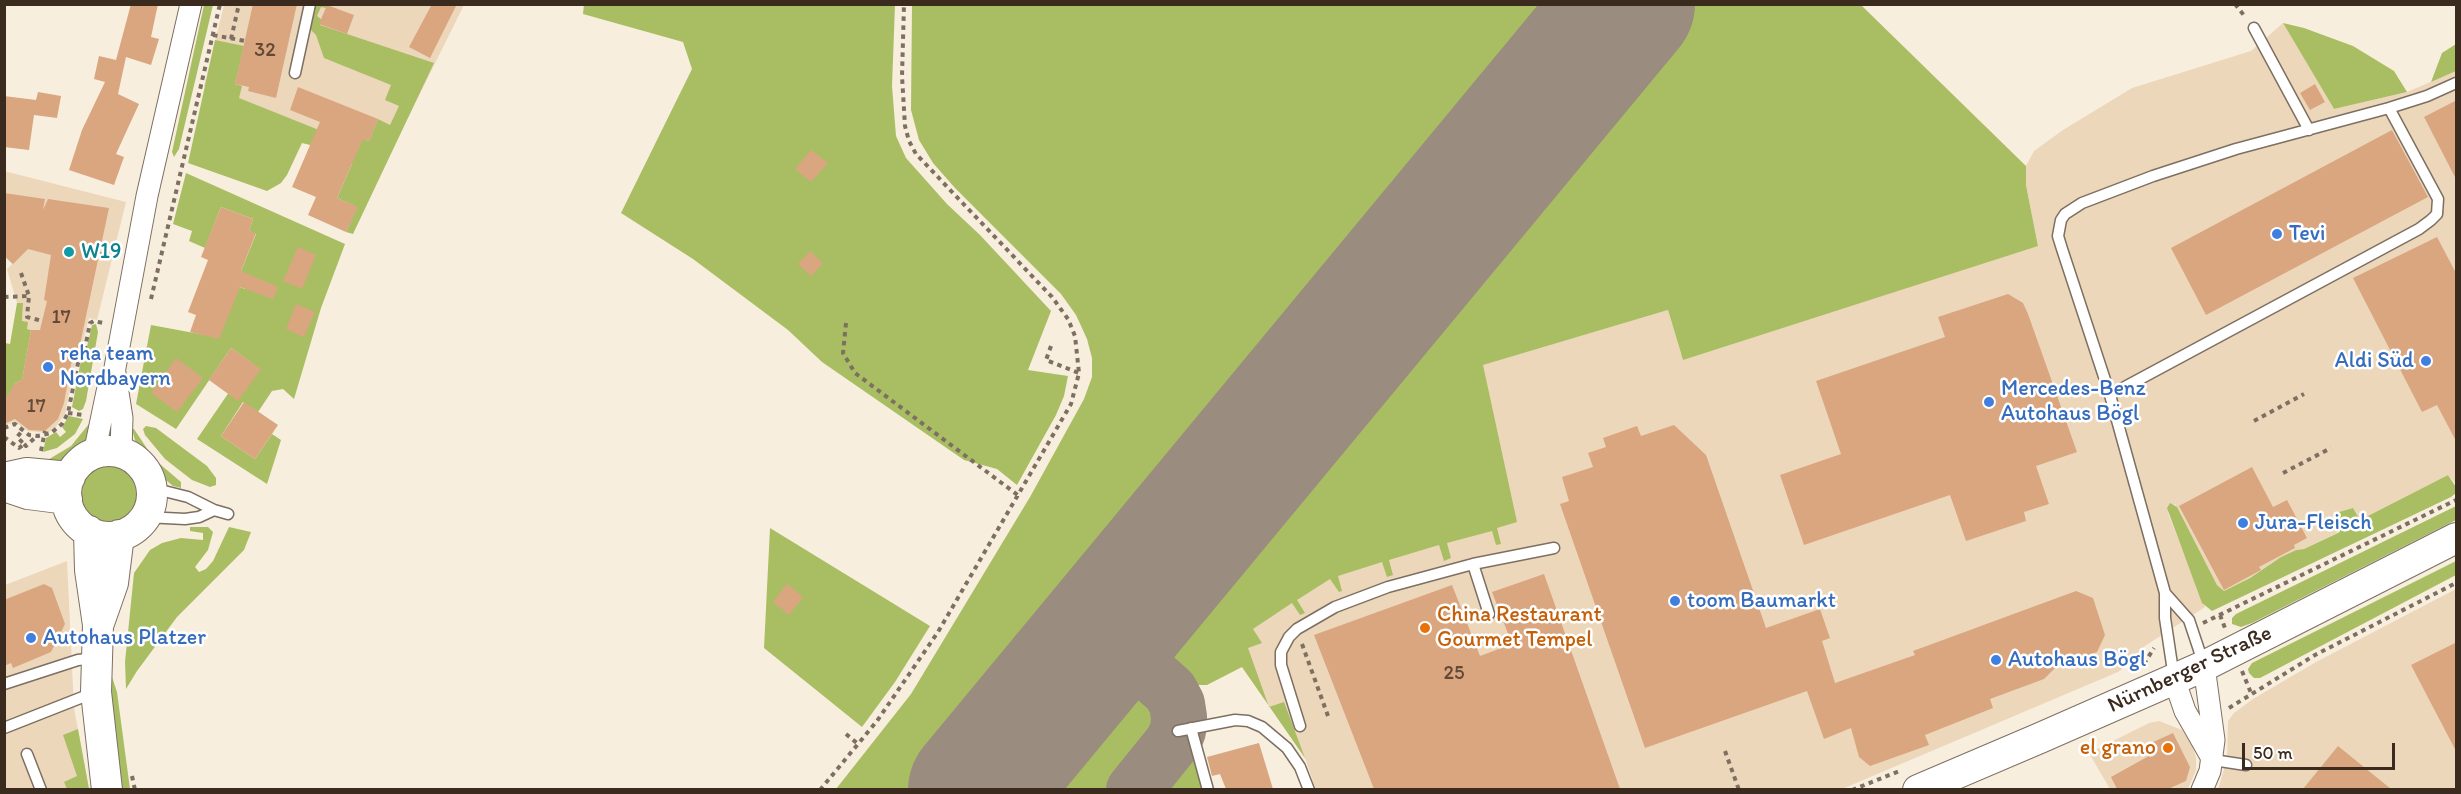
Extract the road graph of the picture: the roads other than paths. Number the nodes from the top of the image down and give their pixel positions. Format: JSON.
{"nodes":[{"id":1,"x":191,"y":4,"type":"edge"},
{"id":2,"x":310,"y":4,"type":"edge"},
{"id":3,"x":2254,"y":28,"type":"dead end"},
{"id":4,"x":295,"y":73,"type":"dead end"},
{"id":5,"x":2457,"y":83,"type":"edge"},
{"id":6,"x":2389,"y":108,"type":"junction"},
{"id":7,"x":2309,"y":130,"type":"junction"},
{"id":8,"x":2110,"y":395,"type":"junction"},
{"id":9,"x":107,"y":453,"type":"junction"},
{"id":10,"x":4,"y":478,"type":"edge"},
{"id":11,"x":4,"y":486,"type":"edge"},
{"id":12,"x":68,"y":488,"type":"junction"},
{"id":13,"x":152,"y":488,"type":"junction"},
{"id":14,"x":214,"y":510,"type":"junction"},
{"id":15,"x":228,"y":514,"type":"dead end"},
{"id":16,"x":145,"y":517,"type":"junction"},
{"id":17,"x":89,"y":531,"type":"junction"},
{"id":18,"x":119,"y":535,"type":"junction"},
{"id":19,"x":2457,"y":538,"type":"edge"},
{"id":20,"x":1554,"y":548,"type":"dead end"},
{"id":21,"x":1473,"y":564,"type":"junction"},
{"id":22,"x":2165,"y":593,"type":"junction"},
{"id":23,"x":1489,"y":614,"type":"dead end"},
{"id":24,"x":98,"y":625,"type":"junction"},
{"id":25,"x":96,"y":658,"type":"junction"},
{"id":26,"x":2204,"y":666,"type":"junction"},
{"id":27,"x":2174,"y":679,"type":"junction"},
{"id":28,"x":4,"y":684,"type":"edge"},
{"id":29,"x":96,"y":692,"type":"junction"},
{"id":30,"x":1300,"y":726,"type":"dead end"},
{"id":31,"x":4,"y":728,"type":"edge"},
{"id":32,"x":1191,"y":728,"type":"junction"},
{"id":33,"x":1178,"y":731,"type":"dead end"},
{"id":34,"x":27,"y":754,"type":"dead end"},
{"id":35,"x":2212,"y":760,"type":"junction"},
{"id":36,"x":2246,"y":765,"type":"dead end"},
{"id":37,"x":41,"y":789,"type":"edge"},
{"id":38,"x":108,"y":789,"type":"edge"},
{"id":39,"x":1208,"y":789,"type":"edge"},
{"id":40,"x":1309,"y":789,"type":"edge"},
{"id":41,"x":1918,"y":789,"type":"edge"},
{"id":42,"x":2202,"y":789,"type":"edge"}],
"edges":[{"from":1,"to":9,"type":"street"},
{"from":2,"to":4,"type":"lane"},
{"from":3,"to":7,"type":"lane"},
{"from":5,"to":6,"type":"lane"},
{"from":6,"to":7,"type":"lane"},
{"from":6,"to":8,"type":"lane"},
{"from":7,"to":8,"type":"lane"},
{"from":8,"to":22,"type":"lane"},
{"from":9,"to":12,"type":"street"},
{"from":9,"to":13,"type":"street"},
{"from":10,"to":12,"type":"street"},
{"from":11,"to":12,"type":"street"},
{"from":12,"to":17,"type":"street"},
{"from":13,"to":14,"type":"lane"},
{"from":13,"to":16,"type":"street"},
{"from":14,"to":15,"type":"lane"},
{"from":14,"to":16,"type":"lane"},
{"from":16,"to":18,"type":"street"},
{"from":17,"to":18,"type":"street"},
{"from":17,"to":24,"type":"street"},
{"from":18,"to":24,"type":"street"},
{"from":19,"to":26,"type":"street","name":"Nürnberger Straße"},
{"from":20,"to":21,"type":"lane"},
{"from":21,"to":23,"type":"lane"},
{"from":21,"to":30,"type":"lane"},
{"from":22,"to":26,"type":"lane"},
{"from":22,"to":27,"type":"lane"},
{"from":24,"to":25,"type":"street"},
{"from":25,"to":28,"type":"lane"},
{"from":25,"to":29,"type":"street"},
{"from":26,"to":27,"type":"street","name":"Nürnberger Straße"},
{"from":26,"to":35,"type":"street"},
{"from":27,"to":35,"type":"street"},
{"from":27,"to":41,"type":"street","name":"Nürnberger Straße"},
{"from":29,"to":31,"type":"lane"},
{"from":29,"to":38,"type":"street"},
{"from":32,"to":33,"type":"lane"},
{"from":32,"to":39,"type":"lane"},
{"from":32,"to":40,"type":"lane"},
{"from":34,"to":37,"type":"lane"},
{"from":35,"to":36,"type":"lane"},
{"from":35,"to":42,"type":"street"}]}
